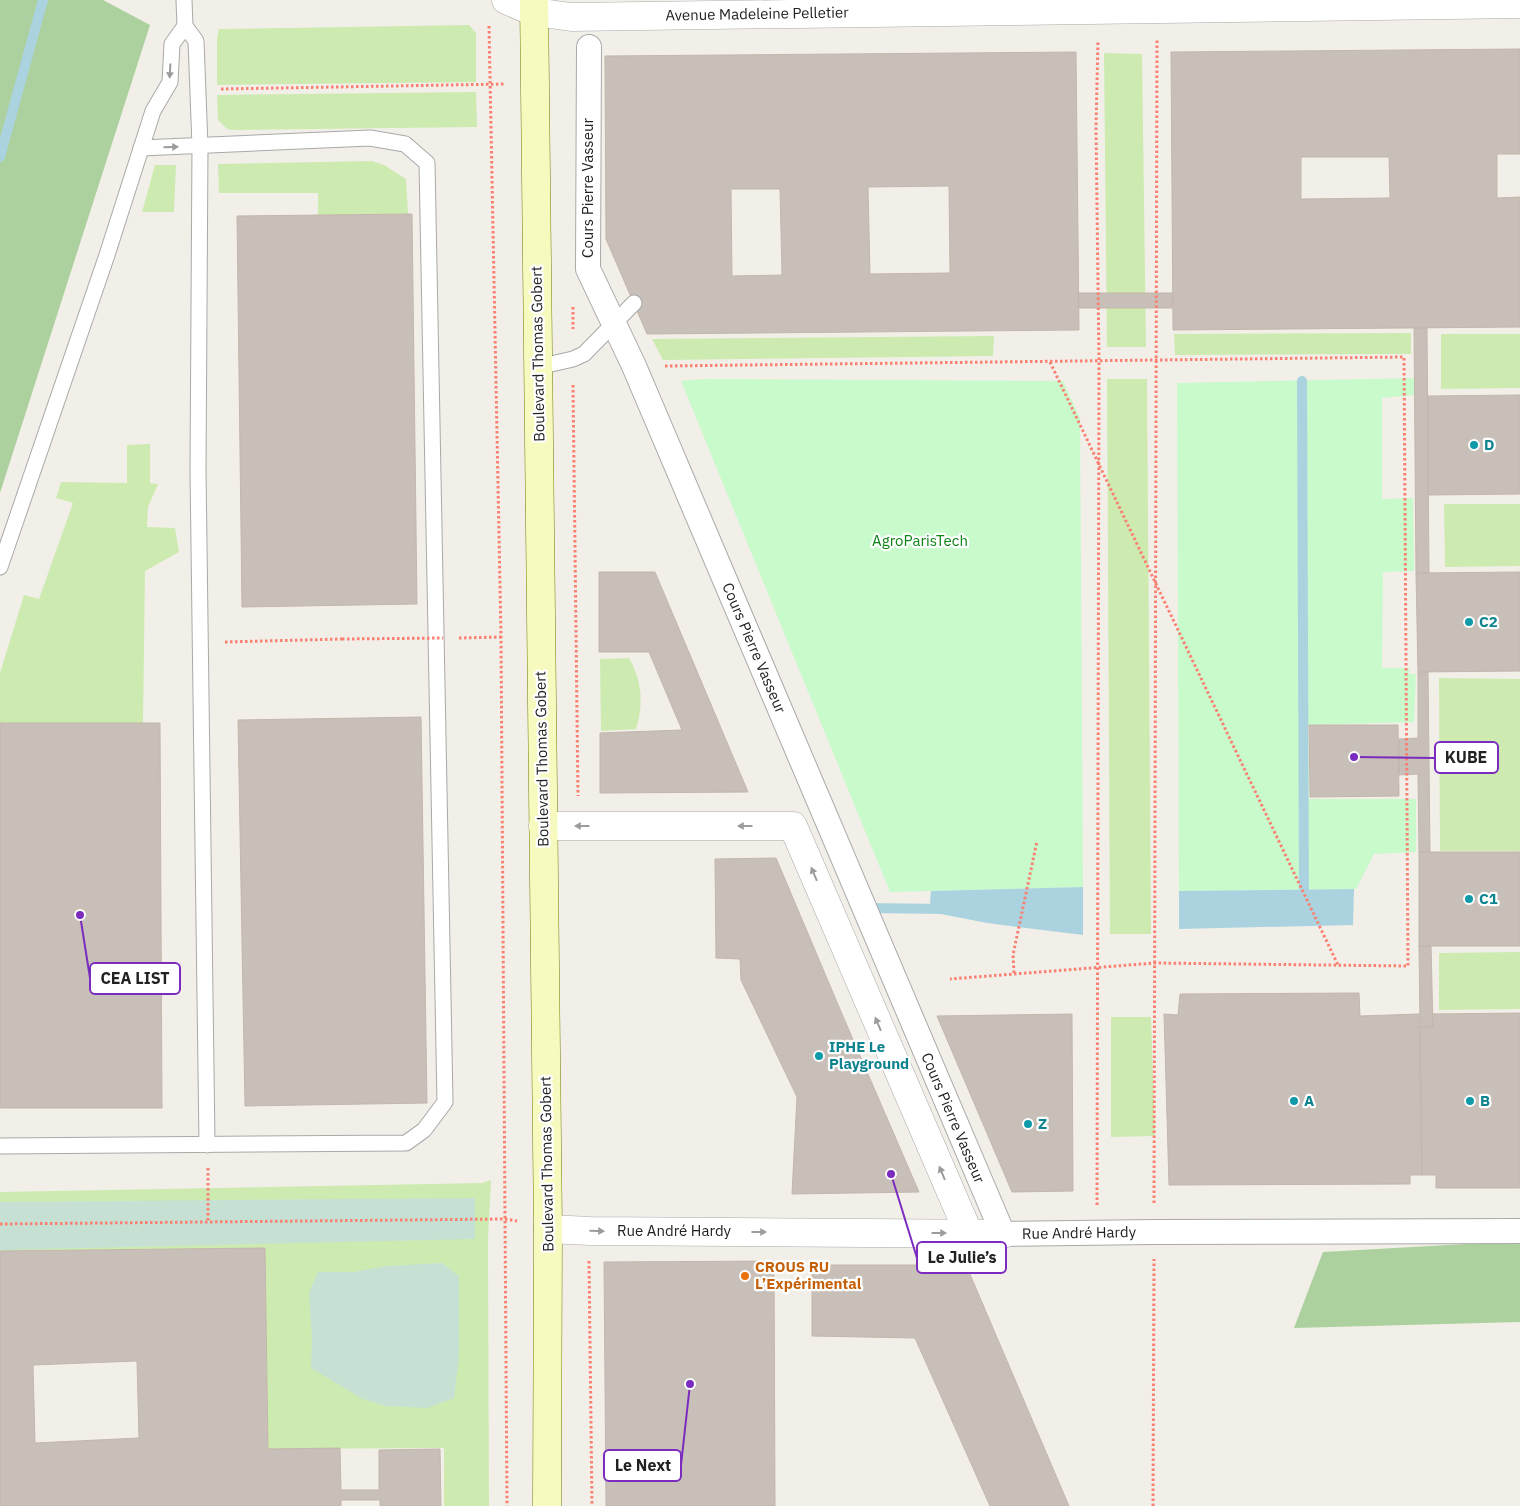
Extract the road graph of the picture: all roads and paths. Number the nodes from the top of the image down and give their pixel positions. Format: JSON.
{"nodes":[{"id":1,"x":184,"y":0,"type":"edge"},
{"id":2,"x":1520,"y":4,"type":"edge"},
{"id":3,"x":534,"y":6,"type":"edge"},
{"id":4,"x":498,"y":9,"type":"edge"},
{"id":5,"x":1156,"y":9,"type":"junction"},
{"id":6,"x":1098,"y":10,"type":"junction"},
{"id":7,"x":185,"y":26,"type":"junction"},
{"id":8,"x":589,"y":47,"type":"dead end"},
{"id":9,"x":478,"y":85,"type":"dead end"},
{"id":10,"x":198,"y":90,"type":"junction"},
{"id":11,"x":200,"y":146,"type":"junction"},
{"id":12,"x":141,"y":148,"type":"junction"},
{"id":13,"x":573,"y":299,"type":"dead end"},
{"id":14,"x":634,"y":304,"type":"dead end"},
{"id":15,"x":614,"y":322,"type":"junction"},
{"id":16,"x":573,"y":359,"type":"junction"},
{"id":17,"x":1157,"y":361,"type":"junction"},
{"id":18,"x":1050,"y":362,"type":"junction"},
{"id":19,"x":1099,"y":362,"type":"junction"},
{"id":20,"x":634,"y":366,"type":"junction"},
{"id":21,"x":538,"y":368,"type":"junction"},
{"id":22,"x":1098,"y":464,"type":"junction"},
{"id":23,"x":0,"y":567,"type":"edge"},
{"id":24,"x":1156,"y":584,"type":"junction"},
{"id":25,"x":501,"y":637,"type":"junction"},
{"id":26,"x":200,"y":642,"type":"junction"},
{"id":27,"x":578,"y":797,"type":"dead end"},
{"id":28,"x":543,"y":826,"type":"junction"},
{"id":29,"x":1037,"y":841,"type":"dead end"},
{"id":30,"x":1155,"y":963,"type":"junction"},
{"id":31,"x":1338,"y":965,"type":"junction"},
{"id":32,"x":1098,"y":967,"type":"junction"},
{"id":33,"x":1014,"y":974,"type":"junction"},
{"id":34,"x":950,"y":979,"type":"dead end"},
{"id":35,"x":207,"y":1145,"type":"junction"},
{"id":36,"x":0,"y":1146,"type":"edge"},
{"id":37,"x":505,"y":1219,"type":"junction"},
{"id":38,"x":208,"y":1222,"type":"junction"},
{"id":39,"x":0,"y":1224,"type":"edge"},
{"id":40,"x":548,"y":1229,"type":"junction"},
{"id":41,"x":590,"y":1231,"type":"junction"},
{"id":42,"x":1154,"y":1232,"type":"junction"},
{"id":43,"x":1520,"y":1232,"type":"edge"},
{"id":44,"x":1097,"y":1233,"type":"junction"},
{"id":45,"x":968,"y":1234,"type":"junction"},
{"id":46,"x":1003,"y":1234,"type":"junction"},
{"id":47,"x":507,"y":1506,"type":"edge"},
{"id":48,"x":547,"y":1506,"type":"edge"},
{"id":49,"x":592,"y":1506,"type":"edge"},
{"id":50,"x":1153,"y":1506,"type":"edge"}],
"edges":[{"from":1,"to":7,"type":"lane"},
{"from":2,"to":5,"type":"street","name":"Avenue Madeleine Pelletier"},
{"from":3,"to":4,"type":"street","name":"Avenue Madeleine Pelletier"},
{"from":3,"to":6,"type":"street","name":"Avenue Madeleine Pelletier"},
{"from":3,"to":21,"type":"main road","name":"Boulevard Thomas Gobert"},
{"from":4,"to":25,"type":"path"},
{"from":5,"to":6,"type":"street","name":"Avenue Madeleine Pelletier"},
{"from":5,"to":17,"type":"path"},
{"from":6,"to":19,"type":"path"},
{"from":7,"to":10,"type":"lane"},
{"from":7,"to":12,"type":"lane","one_way":true},
{"from":8,"to":15,"type":"street","name":"Cours Pierre Vasseur"},
{"from":9,"to":10,"type":"path"},
{"from":10,"to":11,"type":"lane"},
{"from":12,"to":11,"type":"lane","one_way":true},
{"from":11,"to":26,"type":"lane"},
{"from":11,"to":35,"type":"lane"},
{"from":12,"to":23,"type":"lane"},
{"from":13,"to":16,"type":"path"},
{"from":14,"to":15,"type":"lane"},
{"from":15,"to":16,"type":"lane"},
{"from":15,"to":20,"type":"street","name":"Cours Pierre Vasseur"},
{"from":16,"to":21,"type":"lane"},
{"from":16,"to":27,"type":"path"},
{"from":17,"to":19,"type":"path"},
{"from":17,"to":24,"type":"path"},
{"from":17,"to":31,"type":"path"},
{"from":18,"to":19,"type":"path"},
{"from":18,"to":20,"type":"path"},
{"from":18,"to":22,"type":"path"},
{"from":19,"to":22,"type":"path"},
{"from":20,"to":46,"type":"street","name":"Cours Pierre Vasseur"},
{"from":21,"to":28,"type":"main road","name":"Boulevard Thomas Gobert"},
{"from":22,"to":24,"type":"path"},
{"from":22,"to":32,"type":"path"},
{"from":24,"to":30,"type":"path"},
{"from":24,"to":31,"type":"path"},
{"from":25,"to":26,"type":"path","bridge":true},
{"from":25,"to":37,"type":"path"},
{"from":26,"to":35,"type":"lane"},
{"from":28,"to":40,"type":"main road","name":"Boulevard Thomas Gobert"},
{"from":45,"to":28,"type":"street","one_way":true},
{"from":29,"to":33,"type":"path"},
{"from":30,"to":31,"type":"path"},
{"from":30,"to":32,"type":"path"},
{"from":30,"to":42,"type":"path"},
{"from":32,"to":33,"type":"path"},
{"from":32,"to":44,"type":"path"},
{"from":33,"to":34,"type":"path"},
{"from":35,"to":36,"type":"lane"},
{"from":35,"to":38,"type":"path"},
{"from":37,"to":38,"type":"path"},
{"from":37,"to":47,"type":"path"},
{"from":38,"to":39,"type":"path"},
{"from":40,"to":41,"type":"street","name":"Rue André Hardy"},
{"from":40,"to":48,"type":"main road","name":"Boulevard Thomas Gobert"},
{"from":41,"to":45,"type":"street","name":"Rue André Hardy","one_way":true},
{"from":41,"to":49,"type":"path"},
{"from":42,"to":43,"type":"street","name":"Rue André Hardy"},
{"from":42,"to":44,"type":"street","name":"Rue André Hardy"},
{"from":42,"to":50,"type":"path"},
{"from":44,"to":46,"type":"street","name":"Rue André Hardy"},
{"from":45,"to":46,"type":"street","name":"Rue André Hardy"}]}
